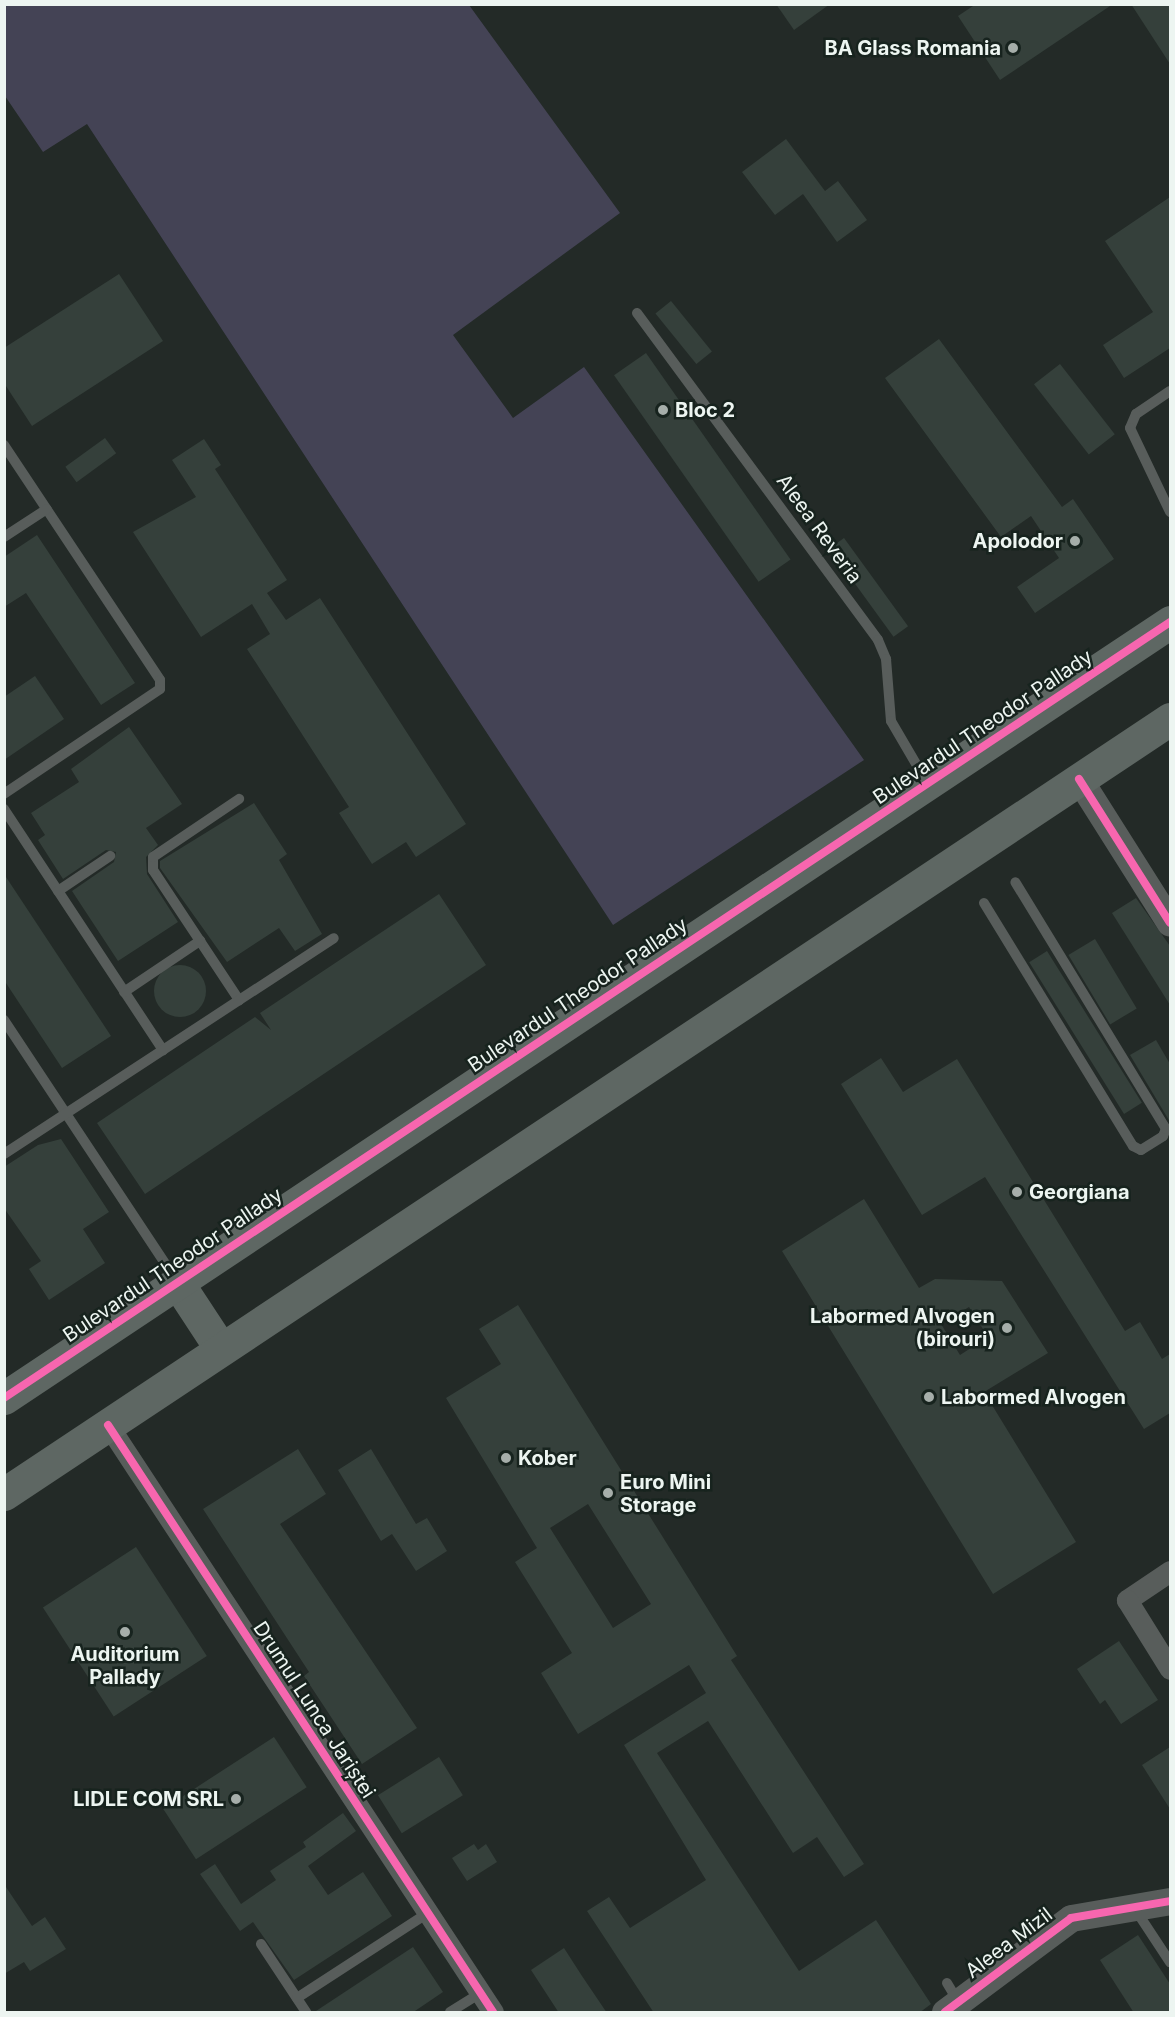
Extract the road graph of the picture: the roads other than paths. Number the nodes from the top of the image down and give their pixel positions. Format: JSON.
{"nodes":[{"id":1,"x":637,"y":314,"type":"dead end"},
{"id":2,"x":1170,"y":391,"type":"edge"},
{"id":3,"x":4,"y":445,"type":"edge"},
{"id":4,"x":46,"y":509,"type":"junction"},
{"id":5,"x":1170,"y":512,"type":"edge"},
{"id":6,"x":4,"y":537,"type":"edge"},
{"id":7,"x":1170,"y":622,"type":"edge"},
{"id":8,"x":1170,"y":719,"type":"edge"},
{"id":9,"x":1079,"y":780,"type":"junction"},
{"id":10,"x":928,"y":784,"type":"junction"},
{"id":11,"x":4,"y":794,"type":"edge"},
{"id":12,"x":239,"y":799,"type":"dead end"},
{"id":13,"x":4,"y":809,"type":"edge"},
{"id":14,"x":110,"y":856,"type":"dead end"},
{"id":15,"x":1015,"y":882,"type":"dead end"},
{"id":16,"x":58,"y":891,"type":"junction"},
{"id":17,"x":984,"y":903,"type":"dead end"},
{"id":18,"x":1170,"y":923,"type":"edge"},
{"id":19,"x":334,"y":938,"type":"dead end"},
{"id":20,"x":200,"y":941,"type":"junction"},
{"id":21,"x":124,"y":992,"type":"junction"},
{"id":22,"x":239,"y":1000,"type":"junction"},
{"id":23,"x":4,"y":1020,"type":"edge"},
{"id":24,"x":163,"y":1050,"type":"junction"},
{"id":25,"x":66,"y":1113,"type":"junction"},
{"id":26,"x":4,"y":1154,"type":"edge"},
{"id":27,"x":177,"y":1282,"type":"junction"},
{"id":28,"x":221,"y":1349,"type":"junction"},
{"id":29,"x":4,"y":1398,"type":"edge"},
{"id":30,"x":108,"y":1425,"type":"junction"},
{"id":31,"x":4,"y":1494,"type":"edge"},
{"id":32,"x":1170,"y":1571,"type":"edge"},
{"id":33,"x":1170,"y":1669,"type":"edge"},
{"id":34,"x":1170,"y":1901,"type":"edge"},
{"id":35,"x":1133,"y":1906,"type":"junction"},
{"id":36,"x":428,"y":1913,"type":"junction"},
{"id":37,"x":261,"y":1944,"type":"dead end"},
{"id":38,"x":1170,"y":1962,"type":"edge"},
{"id":39,"x":480,"y":1993,"type":"junction"},
{"id":40,"x":297,"y":1998,"type":"junction"},
{"id":41,"x":950,"y":1999,"type":"edge"},
{"id":42,"x":306,"y":2013,"type":"edge"},
{"id":43,"x":450,"y":2013,"type":"edge"},
{"id":44,"x":494,"y":2013,"type":"edge"}],
"edges":[{"from":1,"to":10,"type":"lane","name":"Aleea Reveria"},
{"from":2,"to":5,"type":"lane"},
{"from":3,"to":4,"type":"lane"},
{"from":4,"to":6,"type":"lane"},
{"from":4,"to":11,"type":"lane"},
{"from":7,"to":10,"type":"main road","name":"Bulevardul Theodor Pallady"},
{"from":8,"to":9,"type":"main road"},
{"from":9,"to":18,"type":"street"},
{"from":9,"to":28,"type":"main road"},
{"from":10,"to":27,"type":"main road","name":"Bulevardul Theodor Pallady"},
{"from":12,"to":20,"type":"lane"},
{"from":13,"to":16,"type":"lane"},
{"from":14,"to":16,"type":"lane"},
{"from":15,"to":17,"type":"lane"},
{"from":16,"to":21,"type":"lane"},
{"from":19,"to":22,"type":"lane"},
{"from":20,"to":21,"type":"lane"},
{"from":20,"to":22,"type":"lane"},
{"from":21,"to":24,"type":"lane"},
{"from":22,"to":24,"type":"lane"},
{"from":23,"to":25,"type":"lane"},
{"from":24,"to":25,"type":"lane"},
{"from":25,"to":26,"type":"lane"},
{"from":25,"to":27,"type":"lane"},
{"from":27,"to":28,"type":"main road"},
{"from":27,"to":29,"type":"main road","name":"Bulevardul Theodor Pallady"},
{"from":28,"to":30,"type":"main road"},
{"from":30,"to":31,"type":"main road"},
{"from":30,"to":36,"type":"street","name":"Drumul Lunca Jariștei"},
{"from":32,"to":33,"type":"street"},
{"from":34,"to":35,"type":"street","name":"Aleea Mizil"},
{"from":35,"to":38,"type":"lane"},
{"from":35,"to":41,"type":"street","name":"Aleea Mizil"},
{"from":36,"to":39,"type":"street","name":"Drumul Lunca Jariștei"},
{"from":36,"to":40,"type":"lane"},
{"from":37,"to":40,"type":"lane"},
{"from":39,"to":43,"type":"lane"},
{"from":39,"to":44,"type":"street","name":"Drumul Lunca Jariștei"},
{"from":40,"to":42,"type":"lane"}]}
